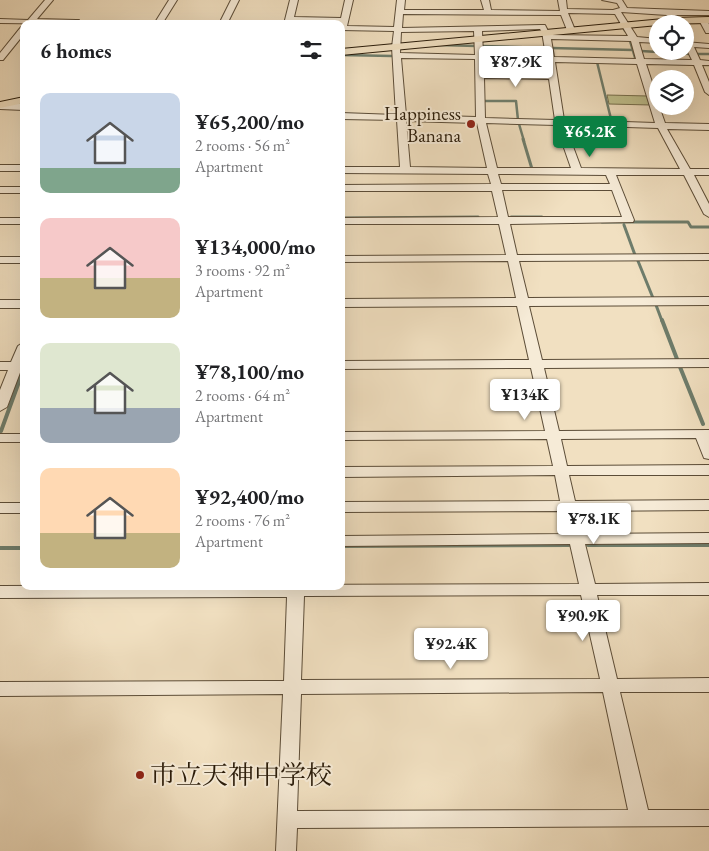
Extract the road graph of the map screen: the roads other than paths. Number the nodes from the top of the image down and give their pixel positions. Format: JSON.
{"nodes":[{"id":1,"x":49,"y":0,"type":"edge"},
{"id":2,"x":172,"y":0,"type":"edge"},
{"id":3,"x":235,"y":0,"type":"edge"},
{"id":4,"x":294,"y":0,"type":"edge"},
{"id":5,"x":349,"y":0,"type":"edge"},
{"id":6,"x":401,"y":0,"type":"edge"},
{"id":7,"x":485,"y":0,"type":"edge"},
{"id":8,"x":562,"y":0,"type":"edge"},
{"id":9,"x":606,"y":0,"type":"edge"},
{"id":10,"x":621,"y":11,"type":"junction"},
{"id":11,"x":400,"y":12,"type":"junction"},
{"id":12,"x":564,"y":12,"type":"junction"},
{"id":13,"x":469,"y":13,"type":"junction"},
{"id":14,"x":488,"y":13,"type":"junction"},
{"id":15,"x":515,"y":13,"type":"junction"},
{"id":16,"x":655,"y":15,"type":"edge"},
{"id":17,"x":694,"y":17,"type":"edge"},
{"id":18,"x":707,"y":17,"type":"edge"},
{"id":19,"x":32,"y":20,"type":"edge"},
{"id":20,"x":160,"y":20,"type":"edge"},
{"id":21,"x":226,"y":20,"type":"edge"},
{"id":22,"x":289,"y":20,"type":"edge"},
{"id":23,"x":344,"y":20,"type":"edge"},
{"id":24,"x":0,"y":21,"type":"edge"},
{"id":25,"x":649,"y":21,"type":"edge"},
{"id":26,"x":20,"y":22,"type":"edge"},
{"id":27,"x":625,"y":25,"type":"junction"},
{"id":28,"x":345,"y":26,"type":"edge"},
{"id":29,"x":522,"y":27,"type":"junction"},
{"id":30,"x":398,"y":30,"type":"junction"},
{"id":31,"x":571,"y":30,"type":"junction"},
{"id":32,"x":709,"y":31,"type":"edge"},
{"id":33,"x":477,"y":32,"type":"junction"},
{"id":34,"x":20,"y":33,"type":"edge"},
{"id":35,"x":546,"y":35,"type":"junction"},
{"id":36,"x":634,"y":39,"type":"junction"},
{"id":37,"x":649,"y":40,"type":"edge"},
{"id":38,"x":694,"y":45,"type":"edge"},
{"id":39,"x":709,"y":46,"type":"edge"},
{"id":40,"x":4,"y":47,"type":"edge"},
{"id":41,"x":20,"y":47,"type":"edge"},
{"id":42,"x":396,"y":51,"type":"junction"},
{"id":43,"x":345,"y":52,"type":"edge"},
{"id":44,"x":480,"y":57,"type":"junction"},
{"id":45,"x":694,"y":57,"type":"edge"},
{"id":46,"x":0,"y":58,"type":"edge"},
{"id":47,"x":550,"y":59,"type":"junction"},
{"id":48,"x":641,"y":62,"type":"junction"},
{"id":49,"x":697,"y":63,"type":"junction"},
{"id":50,"x":709,"y":63,"type":"edge"},
{"id":51,"x":480,"y":75,"type":"junction"},
{"id":52,"x":553,"y":77,"type":"junction"},
{"id":53,"x":709,"y":92,"type":"edge"},
{"id":54,"x":20,"y":101,"type":"edge"},
{"id":55,"x":0,"y":105,"type":"edge"},
{"id":56,"x":20,"y":107,"type":"edge"},
{"id":57,"x":345,"y":116,"type":"edge"},
{"id":58,"x":401,"y":118,"type":"junction"},
{"id":59,"x":481,"y":120,"type":"junction"},
{"id":60,"x":561,"y":123,"type":"junction"},
{"id":61,"x":661,"y":126,"type":"junction"},
{"id":62,"x":709,"y":127,"type":"edge"},
{"id":63,"x":0,"y":168,"type":"edge"},
{"id":64,"x":20,"y":168,"type":"edge"},
{"id":65,"x":345,"y":170,"type":"edge"},
{"id":66,"x":405,"y":170,"type":"junction"},
{"id":67,"x":492,"y":170,"type":"junction"},
{"id":68,"x":577,"y":170,"type":"junction"},
{"id":69,"x":610,"y":171,"type":"junction"},
{"id":70,"x":687,"y":172,"type":"junction"},
{"id":71,"x":709,"y":172,"type":"edge"},
{"id":72,"x":616,"y":187,"type":"junction"},
{"id":73,"x":345,"y":188,"type":"edge"},
{"id":74,"x":497,"y":188,"type":"junction"},
{"id":75,"x":0,"y":190,"type":"edge"},
{"id":76,"x":20,"y":190,"type":"edge"},
{"id":77,"x":709,"y":213,"type":"edge"},
{"id":78,"x":504,"y":220,"type":"junction"},
{"id":79,"x":345,"y":221,"type":"edge"},
{"id":80,"x":0,"y":222,"type":"edge"},
{"id":81,"x":20,"y":222,"type":"edge"},
{"id":82,"x":709,"y":257,"type":"edge"},
{"id":83,"x":513,"y":258,"type":"junction"},
{"id":84,"x":345,"y":259,"type":"edge"},
{"id":85,"x":0,"y":260,"type":"edge"},
{"id":86,"x":20,"y":260,"type":"edge"},
{"id":87,"x":709,"y":301,"type":"edge"},
{"id":88,"x":523,"y":302,"type":"junction"},
{"id":89,"x":345,"y":303,"type":"edge"},
{"id":90,"x":0,"y":304,"type":"edge"},
{"id":91,"x":20,"y":304,"type":"edge"},
{"id":92,"x":709,"y":363,"type":"edge"},
{"id":93,"x":537,"y":364,"type":"junction"},
{"id":94,"x":345,"y":365,"type":"edge"},
{"id":95,"x":0,"y":366,"type":"edge"},
{"id":96,"x":20,"y":366,"type":"edge"},
{"id":97,"x":0,"y":407,"type":"edge"},
{"id":98,"x":705,"y":434,"type":"edge"},
{"id":99,"x":554,"y":435,"type":"junction"},
{"id":100,"x":345,"y":436,"type":"edge"},
{"id":101,"x":0,"y":438,"type":"edge"},
{"id":102,"x":20,"y":438,"type":"edge"},
{"id":103,"x":709,"y":456,"type":"edge"},
{"id":104,"x":709,"y":470,"type":"edge"},
{"id":105,"x":562,"y":471,"type":"junction"},
{"id":106,"x":345,"y":472,"type":"edge"},
{"id":107,"x":570,"y":505,"type":"junction"},
{"id":108,"x":709,"y":505,"type":"edge"},
{"id":109,"x":345,"y":507,"type":"edge"},
{"id":110,"x":0,"y":508,"type":"edge"},
{"id":111,"x":20,"y":508,"type":"edge"},
{"id":112,"x":709,"y":538,"type":"edge"},
{"id":113,"x":577,"y":539,"type":"junction"},
{"id":114,"x":345,"y":541,"type":"edge"},
{"id":115,"x":345,"y":589,"type":"edge"},
{"id":116,"x":709,"y":589,"type":"edge"},
{"id":117,"x":197,"y":590,"type":"edge"},
{"id":118,"x":296,"y":590,"type":"edge"},
{"id":119,"x":588,"y":590,"type":"junction"},
{"id":120,"x":0,"y":592,"type":"edge"},
{"id":121,"x":610,"y":686,"type":"junction"},
{"id":122,"x":709,"y":686,"type":"edge"},
{"id":123,"x":292,"y":688,"type":"junction"},
{"id":124,"x":0,"y":689,"type":"edge"},
{"id":125,"x":640,"y":818,"type":"junction"},
{"id":126,"x":709,"y":818,"type":"edge"},
{"id":127,"x":288,"y":820,"type":"junction"},
{"id":128,"x":286,"y":851,"type":"edge"}],
"edges":[{"from":1,"to":19,"type":"street"},
{"from":2,"to":20,"type":"street"},
{"from":3,"to":21,"type":"street"},
{"from":4,"to":22,"type":"street"},
{"from":5,"to":23,"type":"street"},
{"from":6,"to":11,"type":"street"},
{"from":7,"to":14,"type":"street"},
{"from":8,"to":12,"type":"street"},
{"from":9,"to":10,"type":"street"},
{"from":10,"to":12,"type":"street"},
{"from":10,"to":16,"type":"street"},
{"from":10,"to":27,"type":"street"},
{"from":11,"to":13,"type":"street"},
{"from":11,"to":30,"type":"street"},
{"from":12,"to":15,"type":"street"},
{"from":12,"to":31,"type":"street"},
{"from":13,"to":14,"type":"street"},
{"from":13,"to":33,"type":"street"},
{"from":14,"to":15,"type":"street"},
{"from":15,"to":29,"type":"street"},
{"from":17,"to":18,"type":"main road"},
{"from":18,"to":32,"type":"street"},
{"from":24,"to":26,"type":"street"},
{"from":25,"to":27,"type":"main road"},
{"from":27,"to":31,"type":"main road"},
{"from":27,"to":36,"type":"street"},
{"from":28,"to":30,"type":"street"},
{"from":29,"to":33,"type":"street"},
{"from":29,"to":35,"type":"street"},
{"from":30,"to":33,"type":"street"},
{"from":30,"to":42,"type":"street"},
{"from":31,"to":35,"type":"main road"},
{"from":33,"to":35,"type":"main road"},
{"from":33,"to":42,"type":"main road"},
{"from":33,"to":44,"type":"street"},
{"from":34,"to":40,"type":"street"},
{"from":35,"to":36,"type":"street"},
{"from":35,"to":47,"type":"street"},
{"from":36,"to":37,"type":"street"},
{"from":36,"to":48,"type":"street"},
{"from":38,"to":39,"type":"street"},
{"from":40,"to":41,"type":"street"},
{"from":40,"to":46,"type":"street"},
{"from":42,"to":43,"type":"main road"},
{"from":42,"to":44,"type":"street"},
{"from":42,"to":58,"type":"street"},
{"from":44,"to":47,"type":"street"},
{"from":44,"to":51,"type":"street"},
{"from":45,"to":49,"type":"street"},
{"from":47,"to":48,"type":"street"},
{"from":47,"to":52,"type":"street"},
{"from":48,"to":49,"type":"street"},
{"from":48,"to":61,"type":"street"},
{"from":49,"to":50,"type":"street"},
{"from":49,"to":53,"type":"street"},
{"from":51,"to":52,"type":"street"},
{"from":51,"to":59,"type":"street"},
{"from":52,"to":60,"type":"street"},
{"from":54,"to":55,"type":"main road"},
{"from":55,"to":56,"type":"street"},
{"from":57,"to":58,"type":"street"},
{"from":58,"to":59,"type":"street"},
{"from":58,"to":66,"type":"street"},
{"from":59,"to":60,"type":"street"},
{"from":59,"to":67,"type":"street"},
{"from":60,"to":61,"type":"street"},
{"from":60,"to":68,"type":"street"},
{"from":61,"to":62,"type":"street"},
{"from":61,"to":70,"type":"street"},
{"from":63,"to":64,"type":"street"},
{"from":65,"to":66,"type":"street"},
{"from":66,"to":67,"type":"street"},
{"from":67,"to":68,"type":"street"},
{"from":67,"to":74,"type":"street"},
{"from":68,"to":69,"type":"street"},
{"from":69,"to":70,"type":"street"},
{"from":69,"to":72,"type":"street"},
{"from":70,"to":71,"type":"street"},
{"from":70,"to":77,"type":"street"},
{"from":72,"to":74,"type":"street"},
{"from":72,"to":78,"type":"street"},
{"from":73,"to":74,"type":"street"},
{"from":74,"to":78,"type":"street"},
{"from":75,"to":76,"type":"street"},
{"from":78,"to":79,"type":"street"},
{"from":78,"to":83,"type":"street"},
{"from":80,"to":81,"type":"street"},
{"from":82,"to":83,"type":"street"},
{"from":83,"to":84,"type":"street"},
{"from":83,"to":88,"type":"street"},
{"from":85,"to":86,"type":"street"},
{"from":87,"to":88,"type":"street"},
{"from":88,"to":89,"type":"street"},
{"from":88,"to":93,"type":"street"},
{"from":90,"to":91,"type":"street"},
{"from":92,"to":93,"type":"street"},
{"from":93,"to":94,"type":"street"},
{"from":93,"to":99,"type":"street"},
{"from":95,"to":96,"type":"street"},
{"from":96,"to":97,"type":"street"},
{"from":98,"to":99,"type":"street"},
{"from":98,"to":103,"type":"street"},
{"from":99,"to":100,"type":"street"},
{"from":99,"to":105,"type":"street"},
{"from":101,"to":102,"type":"street"},
{"from":104,"to":105,"type":"street"},
{"from":105,"to":106,"type":"street"},
{"from":105,"to":107,"type":"street"},
{"from":107,"to":108,"type":"street"},
{"from":107,"to":109,"type":"street"},
{"from":107,"to":113,"type":"street"},
{"from":110,"to":111,"type":"street"},
{"from":112,"to":113,"type":"street"},
{"from":113,"to":114,"type":"street"},
{"from":113,"to":119,"type":"street"},
{"from":115,"to":119,"type":"street"},
{"from":116,"to":119,"type":"street"},
{"from":117,"to":120,"type":"street"},
{"from":118,"to":123,"type":"street"},
{"from":119,"to":121,"type":"street"},
{"from":121,"to":122,"type":"street"},
{"from":121,"to":123,"type":"street"},
{"from":121,"to":125,"type":"street"},
{"from":123,"to":124,"type":"street"},
{"from":123,"to":127,"type":"street"},
{"from":125,"to":126,"type":"street"},
{"from":125,"to":127,"type":"street"},
{"from":127,"to":128,"type":"street"}]}
